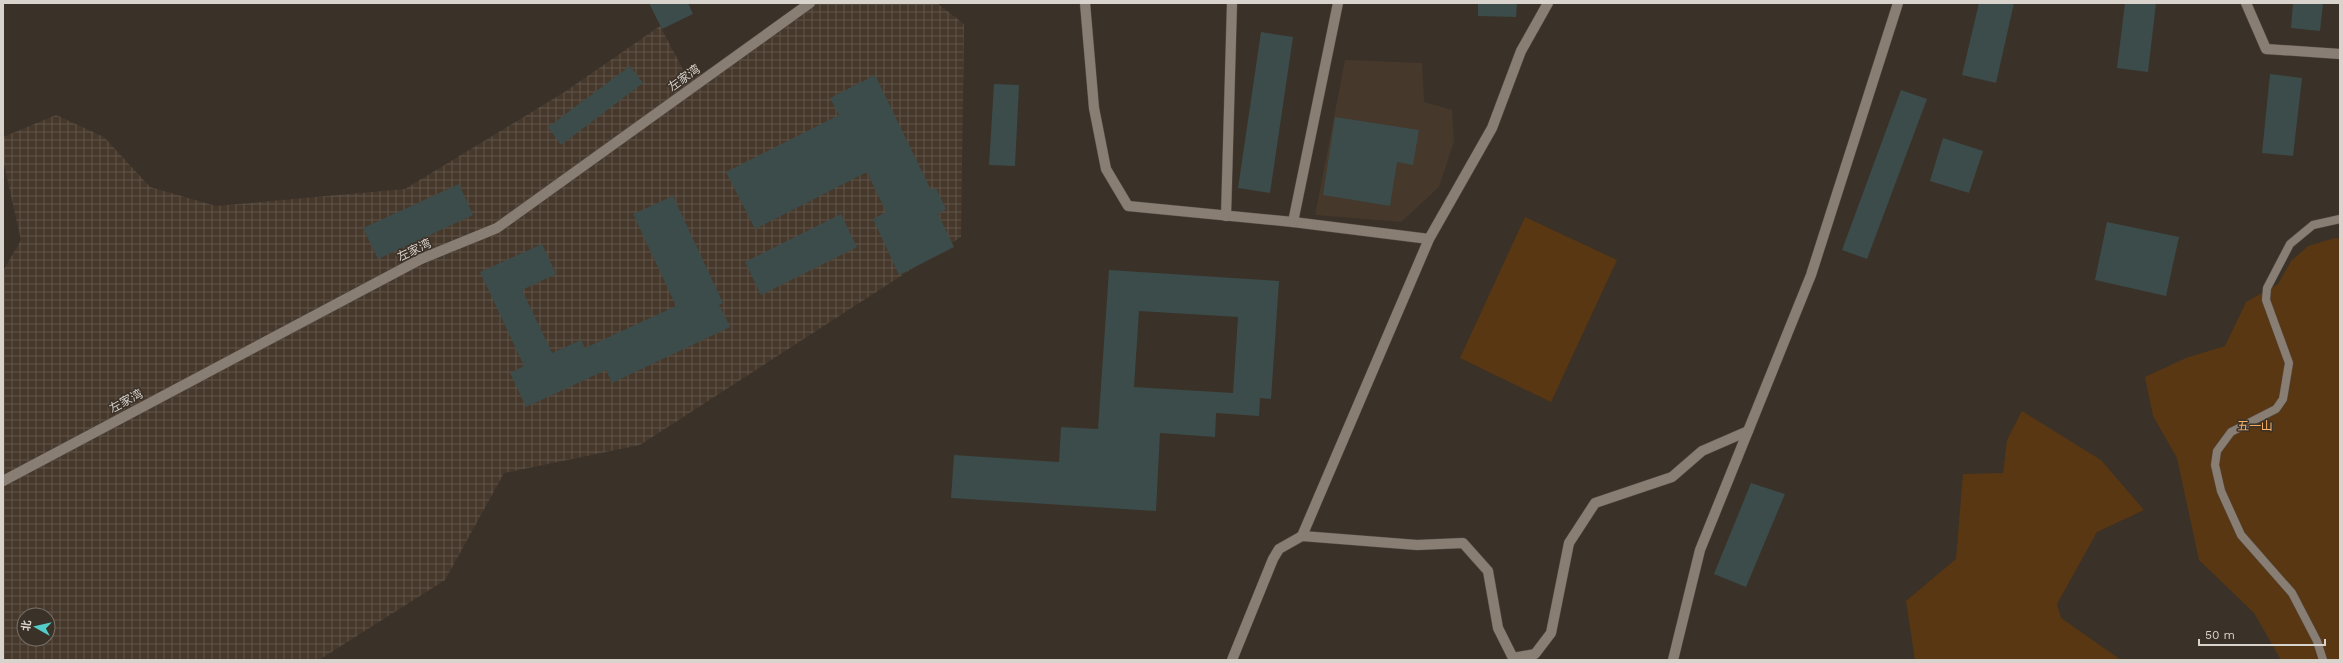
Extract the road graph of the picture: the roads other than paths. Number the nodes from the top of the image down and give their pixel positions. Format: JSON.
{"nodes":[{"id":1,"x":810,"y":3,"type":"edge"},
{"id":2,"x":1085,"y":3,"type":"edge"},
{"id":3,"x":1232,"y":3,"type":"edge"},
{"id":4,"x":1338,"y":3,"type":"edge"},
{"id":5,"x":1548,"y":3,"type":"edge"},
{"id":6,"x":1898,"y":3,"type":"edge"},
{"id":7,"x":2246,"y":3,"type":"edge"},
{"id":8,"x":2340,"y":54,"type":"edge"},
{"id":9,"x":1226,"y":216,"type":"junction"},
{"id":10,"x":2340,"y":218,"type":"edge"},
{"id":11,"x":1293,"y":222,"type":"junction"},
{"id":12,"x":1429,"y":239,"type":"junction"},
{"id":13,"x":1748,"y":431,"type":"junction"},
{"id":14,"x":3,"y":481,"type":"edge"},
{"id":15,"x":1302,"y":536,"type":"junction"},
{"id":16,"x":1232,"y":660,"type":"edge"},
{"id":17,"x":1672,"y":660,"type":"edge"},
{"id":18,"x":2323,"y":660,"type":"edge"}],
"edges":[{"from":1,"to":14,"type":"street","name":"左家湾"},
{"from":2,"to":9,"type":"street"},
{"from":3,"to":9,"type":"street"},
{"from":4,"to":11,"type":"street"},
{"from":5,"to":12,"type":"street"},
{"from":6,"to":13,"type":"street"},
{"from":7,"to":8,"type":"street"},
{"from":9,"to":11,"type":"street"},
{"from":10,"to":18,"type":"lane"},
{"from":11,"to":12,"type":"street"},
{"from":12,"to":15,"type":"street"},
{"from":13,"to":15,"type":"street"},
{"from":13,"to":17,"type":"street"},
{"from":15,"to":16,"type":"street"}]}
